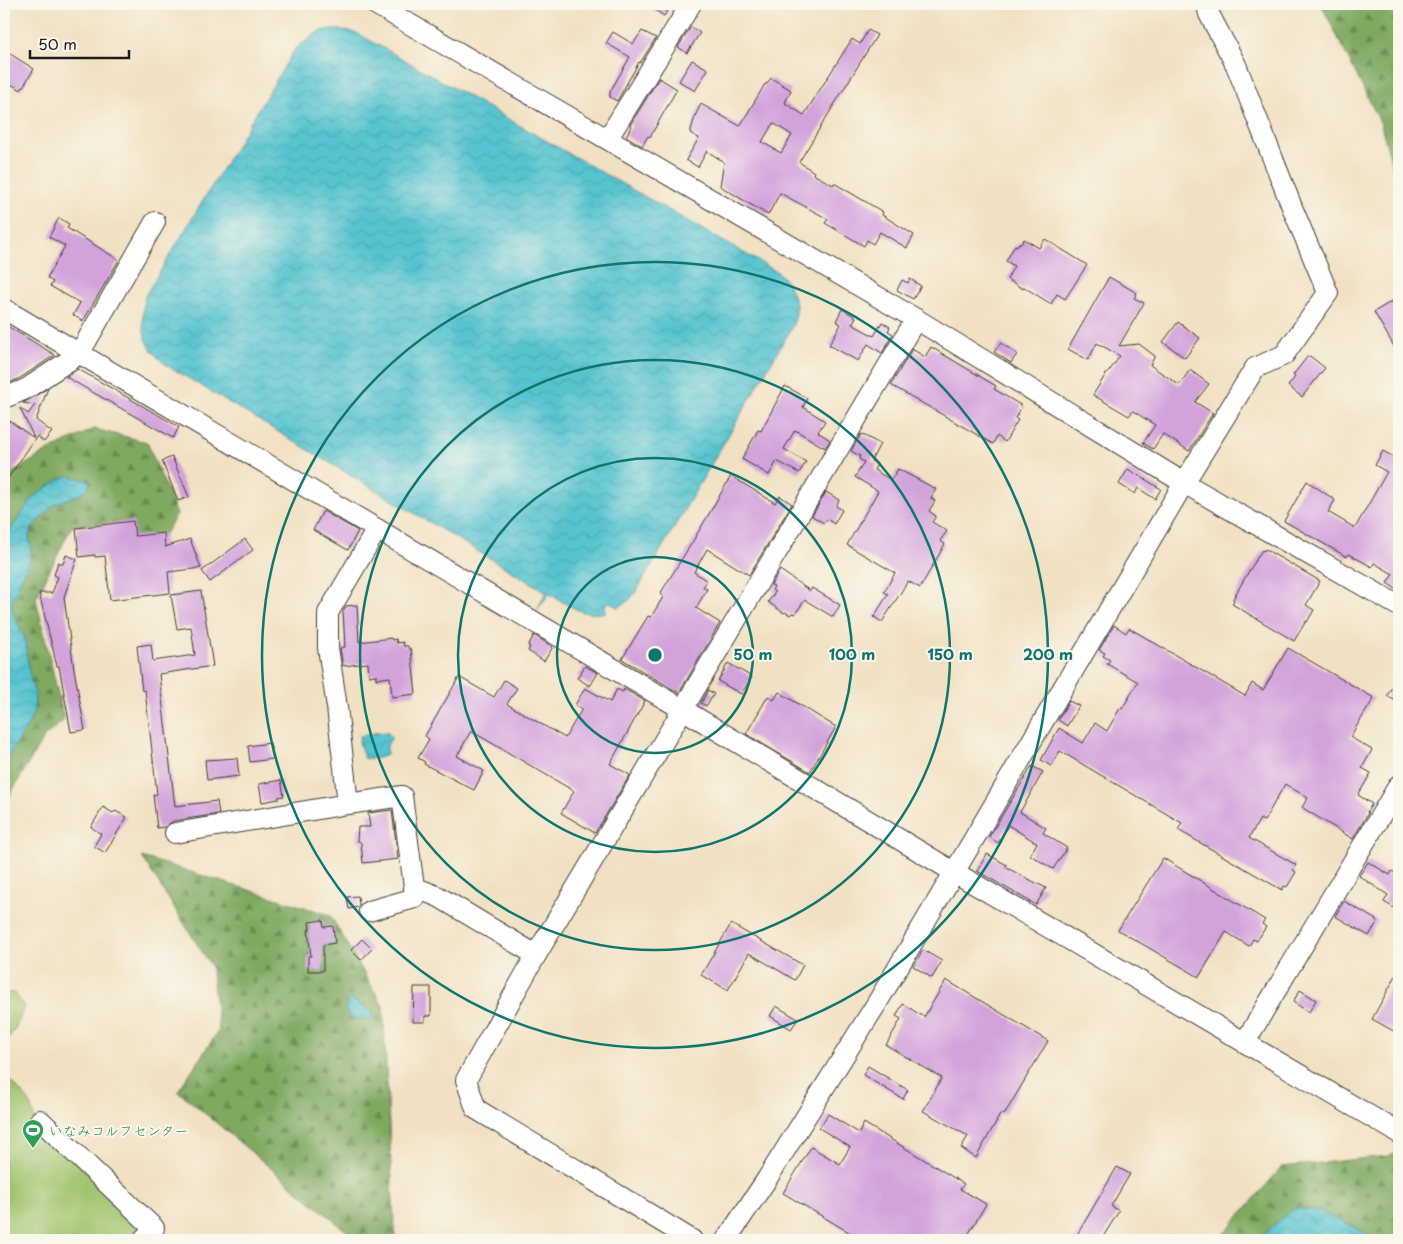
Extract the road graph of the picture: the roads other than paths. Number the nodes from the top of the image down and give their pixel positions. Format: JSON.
{"nodes":[{"id":1,"x":375,"y":4,"type":"edge"},
{"id":2,"x":691,"y":4,"type":"edge"},
{"id":3,"x":1207,"y":4,"type":"edge"},
{"id":4,"x":608,"y":138,"type":"junction"},
{"id":5,"x":155,"y":222,"type":"dead end"},
{"id":6,"x":4,"y":309,"type":"edge"},
{"id":7,"x":916,"y":319,"type":"junction"},
{"id":8,"x":79,"y":354,"type":"junction"},
{"id":9,"x":4,"y":398,"type":"edge"},
{"id":10,"x":1184,"y":483,"type":"junction"},
{"id":11,"x":377,"y":529,"type":"junction"},
{"id":12,"x":1399,"y":606,"type":"edge"},
{"id":13,"x":682,"y":709,"type":"junction"},
{"id":14,"x":1399,"y":785,"type":"edge"},
{"id":15,"x":348,"y":804,"type":"junction"},
{"id":16,"x":175,"y":833,"type":"dead end"},
{"id":17,"x":954,"y":872,"type":"junction"},
{"id":18,"x":414,"y":887,"type":"junction"},
{"id":19,"x":369,"y":911,"type":"dead end"},
{"id":20,"x":536,"y":955,"type":"junction"},
{"id":21,"x":1246,"y":1042,"type":"junction"},
{"id":22,"x":40,"y":1120,"type":"dead end"},
{"id":23,"x":1399,"y":1133,"type":"edge"},
{"id":24,"x":143,"y":1240,"type":"edge"},
{"id":25,"x":692,"y":1240,"type":"edge"},
{"id":26,"x":726,"y":1240,"type":"edge"}],
"edges":[{"from":1,"to":4,"type":"street"},
{"from":2,"to":4,"type":"street"},
{"from":3,"to":10,"type":"street"},
{"from":4,"to":7,"type":"street"},
{"from":5,"to":8,"type":"street"},
{"from":6,"to":8,"type":"street"},
{"from":7,"to":10,"type":"street"},
{"from":7,"to":13,"type":"street"},
{"from":8,"to":9,"type":"street"},
{"from":8,"to":11,"type":"street"},
{"from":10,"to":12,"type":"street"},
{"from":10,"to":17,"type":"street"},
{"from":11,"to":13,"type":"street"},
{"from":11,"to":15,"type":"street"},
{"from":13,"to":17,"type":"street"},
{"from":13,"to":20,"type":"street"},
{"from":14,"to":21,"type":"street"},
{"from":15,"to":16,"type":"street"},
{"from":15,"to":18,"type":"street"},
{"from":17,"to":21,"type":"street"},
{"from":17,"to":26,"type":"street"},
{"from":18,"to":19,"type":"street"},
{"from":18,"to":20,"type":"street"},
{"from":20,"to":25,"type":"street"},
{"from":21,"to":23,"type":"street"},
{"from":22,"to":24,"type":"street"}]}
